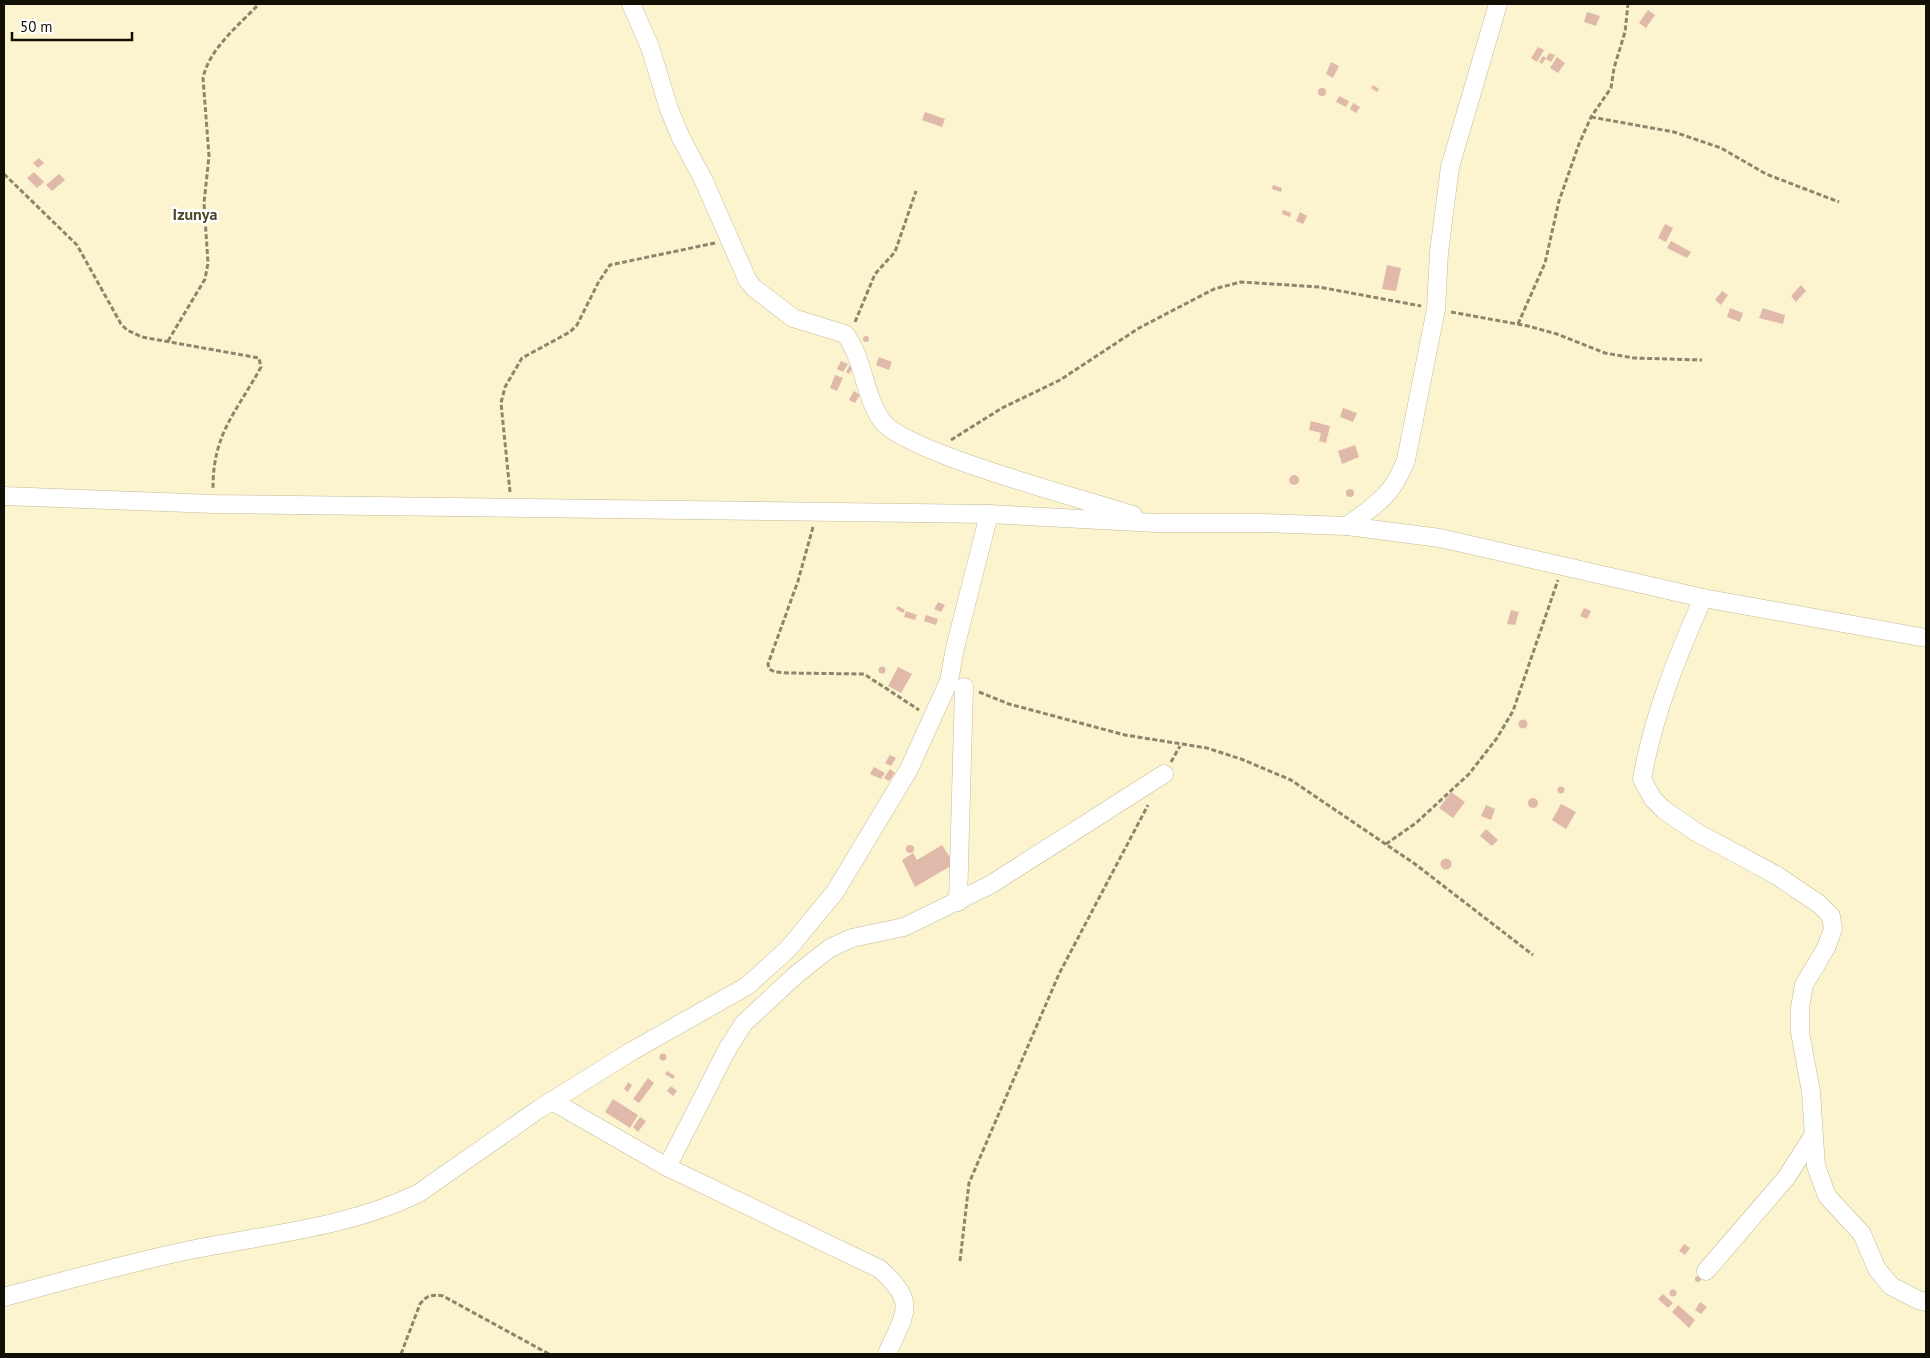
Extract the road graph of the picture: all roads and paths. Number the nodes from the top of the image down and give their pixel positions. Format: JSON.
{"nodes":[{"id":1,"x":259,"y":4,"type":"edge"},
{"id":2,"x":631,"y":4,"type":"edge"},
{"id":3,"x":1498,"y":4,"type":"edge"},
{"id":4,"x":1628,"y":4,"type":"edge"},
{"id":5,"x":1591,"y":117,"type":"junction"},
{"id":6,"x":4,"y":174,"type":"edge"},
{"id":7,"x":916,"y":191,"type":"dead end"},
{"id":8,"x":1840,"y":202,"type":"dead end"},
{"id":9,"x":731,"y":241,"type":"junction"},
{"id":10,"x":1436,"y":309,"type":"junction"},
{"id":11,"x":1518,"y":324,"type":"junction"},
{"id":12,"x":849,"y":340,"type":"junction"},
{"id":13,"x":168,"y":341,"type":"junction"},
{"id":14,"x":1702,"y":360,"type":"dead end"},
{"id":15,"x":933,"y":452,"type":"junction"},
{"id":16,"x":4,"y":496,"type":"edge"},
{"id":17,"x":214,"y":504,"type":"junction"},
{"id":18,"x":511,"y":508,"type":"junction"},
{"id":19,"x":817,"y":512,"type":"junction"},
{"id":20,"x":989,"y":514,"type":"junction"},
{"id":21,"x":1156,"y":523,"type":"junction"},
{"id":22,"x":1348,"y":526,"type":"junction"},
{"id":23,"x":1563,"y":566,"type":"junction"},
{"id":24,"x":1703,"y":598,"type":"junction"},
{"id":25,"x":1926,"y":638,"type":"edge"},
{"id":26,"x":964,"y":687,"type":"joint"},
{"id":27,"x":932,"y":718,"type":"junction"},
{"id":28,"x":1180,"y":746,"type":"junction"},
{"id":29,"x":1164,"y":774,"type":"joint"},
{"id":30,"x":1151,"y":799,"type":"dead end"},
{"id":31,"x":1386,"y":844,"type":"junction"},
{"id":32,"x":958,"y":902,"type":"junction"},
{"id":33,"x":1533,"y":955,"type":"dead end"},
{"id":34,"x":552,"y":1101,"type":"junction"},
{"id":35,"x":1813,"y":1136,"type":"junction"},
{"id":36,"x":667,"y":1167,"type":"junction"},
{"id":37,"x":960,"y":1261,"type":"dead end"},
{"id":38,"x":1706,"y":1271,"type":"dead end"},
{"id":39,"x":4,"y":1296,"type":"edge"},
{"id":40,"x":1926,"y":1302,"type":"edge"},
{"id":41,"x":401,"y":1354,"type":"edge"},
{"id":42,"x":549,"y":1354,"type":"edge"},
{"id":43,"x":887,"y":1354,"type":"edge"}],
"edges":[{"from":1,"to":13,"type":"path"},
{"from":2,"to":9,"type":"street"},
{"from":3,"to":10,"type":"street"},
{"from":4,"to":5,"type":"path"},
{"from":5,"to":8,"type":"path"},
{"from":5,"to":11,"type":"path"},
{"from":6,"to":13,"type":"path"},
{"from":7,"to":12,"type":"path"},
{"from":9,"to":12,"type":"street"},
{"from":9,"to":18,"type":"path"},
{"from":10,"to":11,"type":"path"},
{"from":10,"to":15,"type":"path"},
{"from":10,"to":22,"type":"street"},
{"from":11,"to":14,"type":"path"},
{"from":12,"to":15,"type":"street"},
{"from":13,"to":17,"type":"path"},
{"from":15,"to":21,"type":"street"},
{"from":16,"to":17,"type":"street"},
{"from":17,"to":18,"type":"street"},
{"from":18,"to":19,"type":"street"},
{"from":19,"to":20,"type":"street"},
{"from":19,"to":27,"type":"path"},
{"from":20,"to":21,"type":"street"},
{"from":20,"to":27,"type":"street"},
{"from":21,"to":22,"type":"street"},
{"from":22,"to":23,"type":"street"},
{"from":23,"to":24,"type":"street"},
{"from":23,"to":31,"type":"path"},
{"from":24,"to":25,"type":"street"},
{"from":24,"to":35,"type":"street"},
{"from":26,"to":28,"type":"path"},
{"from":26,"to":32,"type":"street"},
{"from":27,"to":34,"type":"street"},
{"from":28,"to":29,"type":"path"},
{"from":28,"to":31,"type":"path"},
{"from":29,"to":32,"type":"street"},
{"from":30,"to":37,"type":"path"},
{"from":31,"to":33,"type":"path"},
{"from":32,"to":36,"type":"street"},
{"from":34,"to":36,"type":"street"},
{"from":34,"to":39,"type":"street"},
{"from":35,"to":38,"type":"street"},
{"from":35,"to":40,"type":"street"},
{"from":36,"to":43,"type":"street"},
{"from":41,"to":42,"type":"path"}]}
